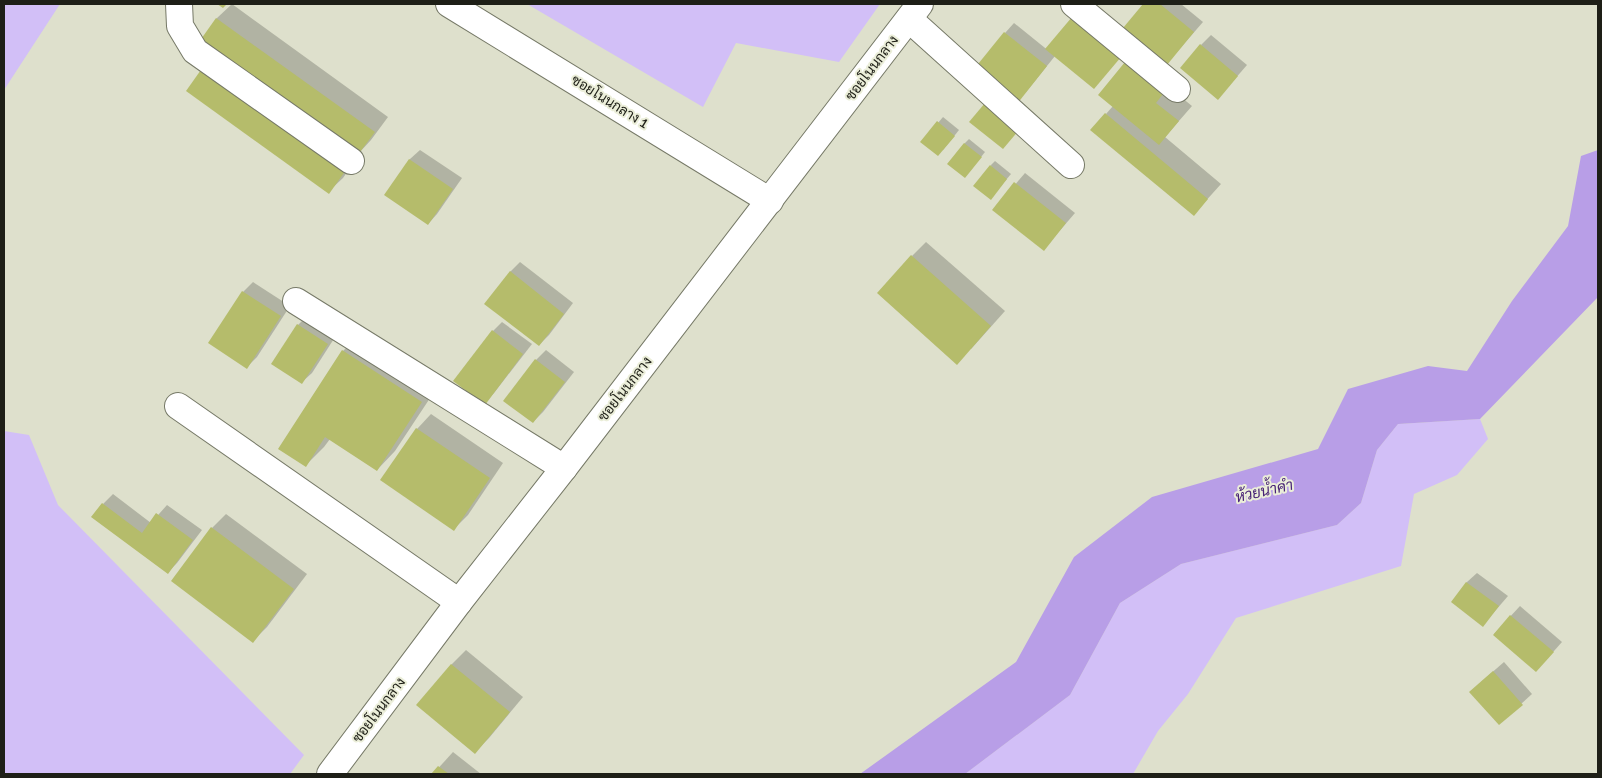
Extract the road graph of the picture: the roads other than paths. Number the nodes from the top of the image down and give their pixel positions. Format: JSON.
{"nodes":[{"id":1,"x":179,"y":4,"type":"edge"},
{"id":2,"x":449,"y":4,"type":"edge"},
{"id":3,"x":1074,"y":4,"type":"edge"},
{"id":4,"x":914,"y":11,"type":"edge"},
{"id":5,"x":1177,"y":89,"type":"dead end"},
{"id":6,"x":351,"y":161,"type":"dead end"},
{"id":7,"x":1071,"y":165,"type":"dead end"},
{"id":8,"x":770,"y":201,"type":"junction"},
{"id":9,"x":296,"y":301,"type":"dead end"},
{"id":10,"x":178,"y":406,"type":"dead end"},
{"id":11,"x":564,"y":468,"type":"junction"},
{"id":12,"x":458,"y":602,"type":"junction"},
{"id":13,"x":330,"y":774,"type":"edge"}],
"edges":[{"from":1,"to":6,"type":"street"},
{"from":2,"to":8,"type":"street","name":"ซอยโนนกลาง 1"},
{"from":3,"to":5,"type":"street"},
{"from":4,"to":7,"type":"street"},
{"from":4,"to":8,"type":"street","name":"ซอยโนนกลาง"},
{"from":8,"to":11,"type":"street","name":"ซอยโนนกลาง"},
{"from":9,"to":11,"type":"street"},
{"from":10,"to":12,"type":"street"},
{"from":11,"to":12,"type":"street","name":"ซอยโนนกลาง"},
{"from":12,"to":13,"type":"street","name":"ซอยโนนกลาง"}]}
